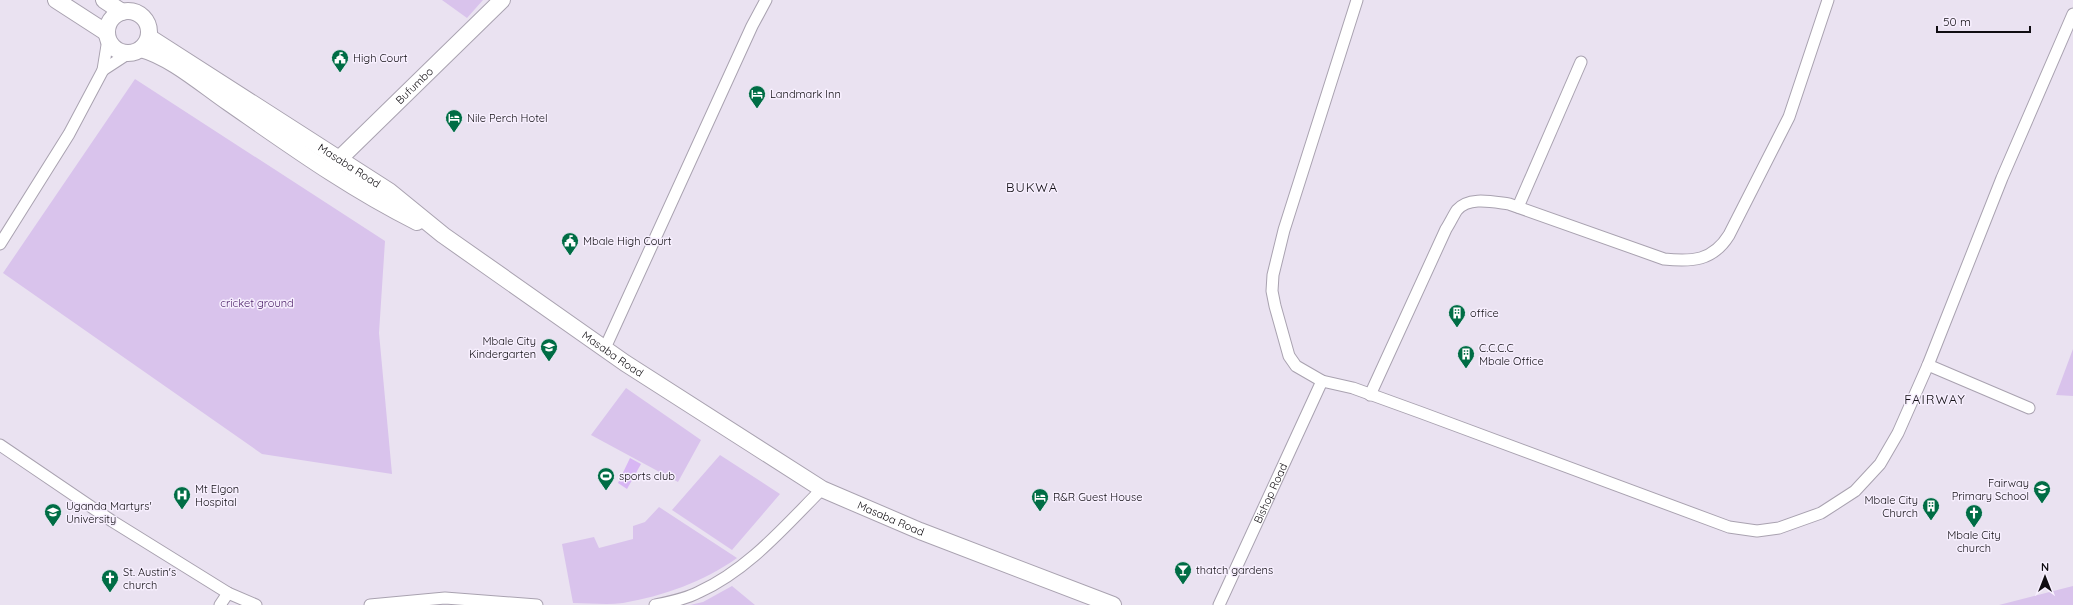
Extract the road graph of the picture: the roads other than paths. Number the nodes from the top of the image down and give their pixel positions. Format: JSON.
{"nodes":[{"id":1,"x":56,"y":0,"type":"edge"},
{"id":2,"x":104,"y":0,"type":"edge"},
{"id":3,"x":502,"y":0,"type":"edge"},
{"id":4,"x":766,"y":0,"type":"edge"},
{"id":5,"x":1357,"y":0,"type":"edge"},
{"id":6,"x":1828,"y":0,"type":"edge"},
{"id":7,"x":122,"y":12,"type":"junction"},
{"id":8,"x":2073,"y":14,"type":"edge"},
{"id":9,"x":107,"y":36,"type":"junction"},
{"id":10,"x":140,"y":46,"type":"junction"},
{"id":11,"x":1581,"y":62,"type":"dead end"},
{"id":12,"x":103,"y":70,"type":"junction"},
{"id":13,"x":339,"y":158,"type":"junction"},
{"id":14,"x":327,"y":172,"type":"junction"},
{"id":15,"x":1518,"y":207,"type":"junction"},
{"id":16,"x":444,"y":235,"type":"junction"},
{"id":17,"x":0,"y":244,"type":"edge"},
{"id":18,"x":605,"y":348,"type":"junction"},
{"id":19,"x":1928,"y":365,"type":"junction"},
{"id":20,"x":1322,"y":381,"type":"junction"},
{"id":21,"x":1370,"y":395,"type":"junction"},
{"id":22,"x":2029,"y":408,"type":"dead end"},
{"id":23,"x":0,"y":445,"type":"edge"},
{"id":24,"x":822,"y":489,"type":"junction"},
{"id":25,"x":228,"y":593,"type":"junction"},
{"id":26,"x":509,"y":604,"type":"edge"},
{"id":27,"x":220,"y":605,"type":"edge"},
{"id":28,"x":256,"y":605,"type":"edge"},
{"id":29,"x":370,"y":605,"type":"edge"},
{"id":30,"x":537,"y":605,"type":"edge"},
{"id":31,"x":655,"y":605,"type":"edge"},
{"id":32,"x":1113,"y":605,"type":"edge"},
{"id":33,"x":1219,"y":605,"type":"edge"}],
"edges":[{"from":1,"to":9,"type":"street"},
{"from":2,"to":7,"type":"street"},
{"from":3,"to":13,"type":"street","name":"Bufumbo"},
{"from":4,"to":18,"type":"street"},
{"from":5,"to":20,"type":"street"},
{"from":6,"to":15,"type":"street"},
{"from":7,"to":9,"type":"street"},
{"from":7,"to":10,"type":"street"},
{"from":8,"to":19,"type":"street"},
{"from":9,"to":10,"type":"street"},
{"from":9,"to":12,"type":"street"},
{"from":10,"to":12,"type":"street"},
{"from":10,"to":13,"type":"street","name":"Masaba Road"},
{"from":10,"to":14,"type":"street"},
{"from":11,"to":15,"type":"street"},
{"from":12,"to":17,"type":"street"},
{"from":13,"to":14,"type":"street","name":"Bufumbo"},
{"from":13,"to":16,"type":"street","name":"Masaba Road"},
{"from":14,"to":16,"type":"street"},
{"from":15,"to":21,"type":"street"},
{"from":16,"to":18,"type":"street","name":"Masaba Road"},
{"from":18,"to":24,"type":"street","name":"Masaba Road"},
{"from":19,"to":21,"type":"street"},
{"from":19,"to":22,"type":"street"},
{"from":20,"to":21,"type":"street"},
{"from":20,"to":33,"type":"street","name":"Bishop Road"},
{"from":23,"to":25,"type":"street"},
{"from":24,"to":31,"type":"street"},
{"from":24,"to":32,"type":"street","name":"Masaba Road"},
{"from":25,"to":27,"type":"street"},
{"from":25,"to":28,"type":"street"},
{"from":26,"to":29,"type":"street"},
{"from":26,"to":30,"type":"street"}]}
